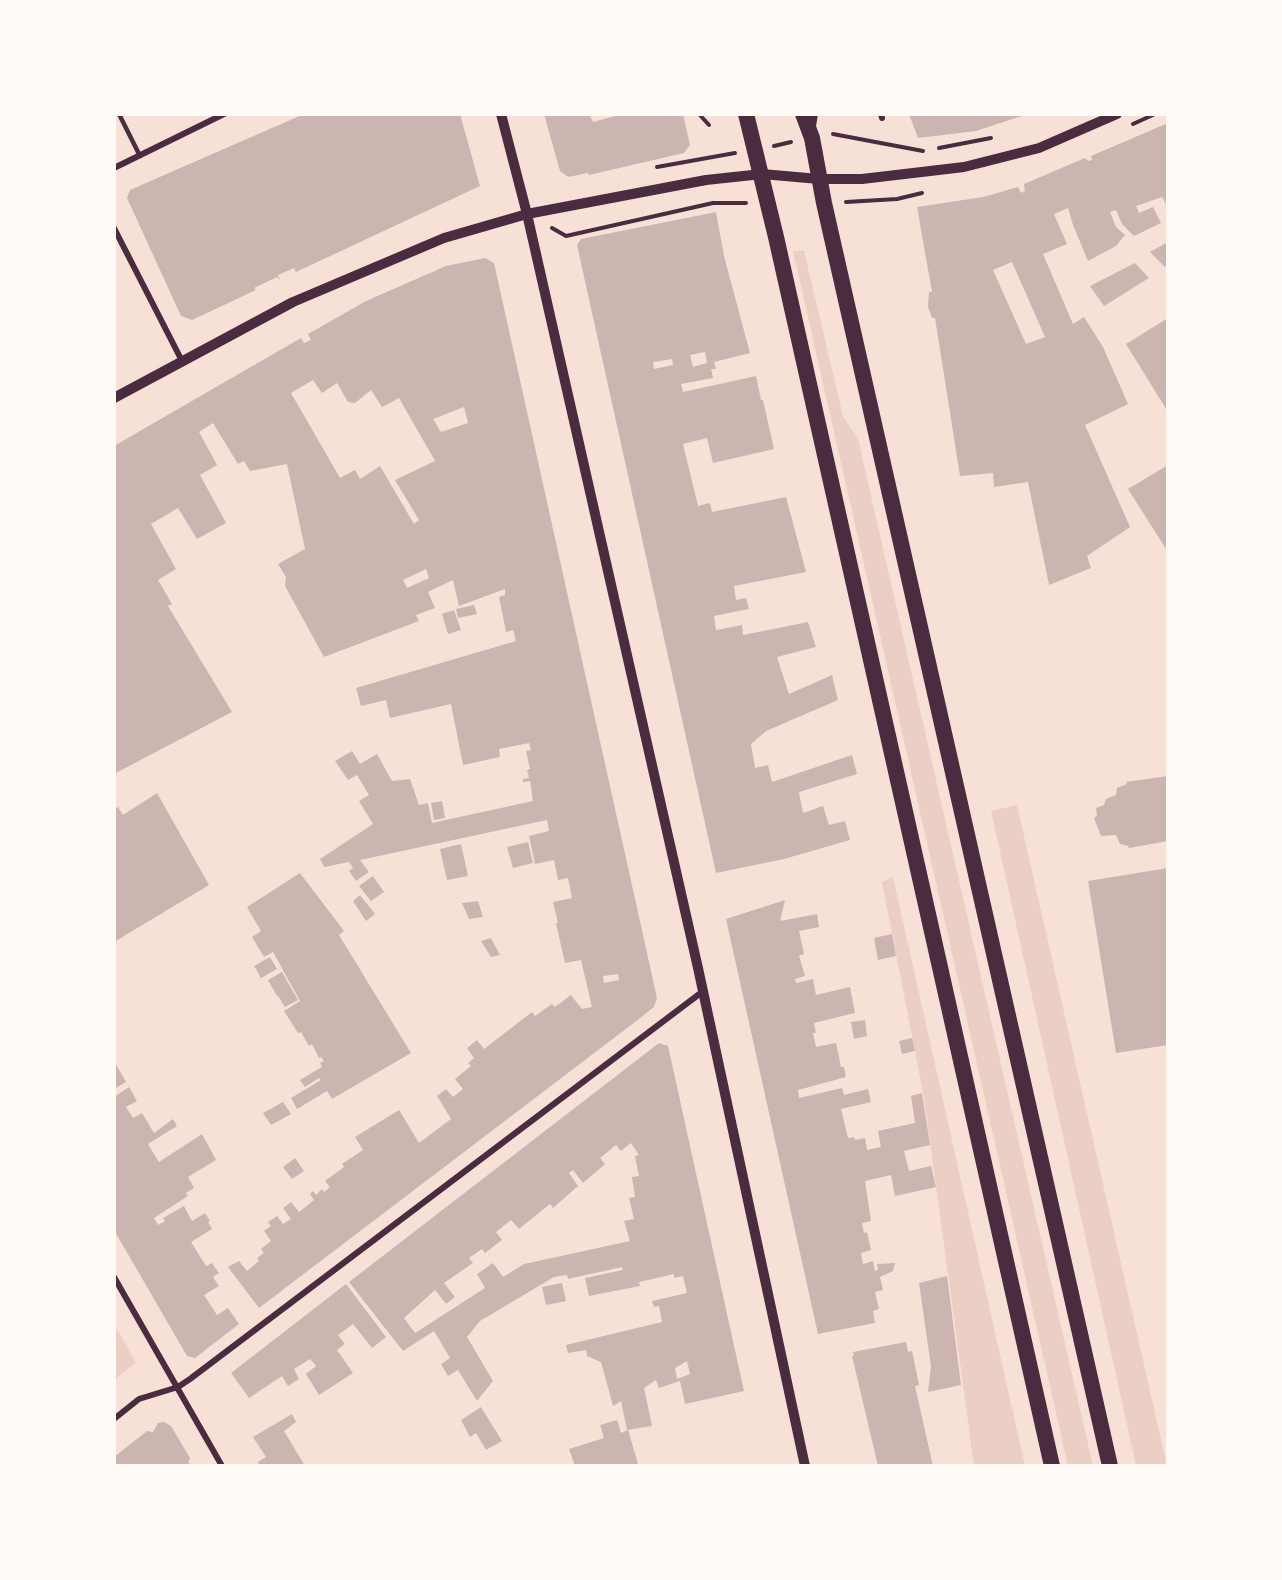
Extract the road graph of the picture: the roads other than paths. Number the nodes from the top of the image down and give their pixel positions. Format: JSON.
{"nodes":[{"id":1,"x":119,"y":114,"type":"edge"},
{"id":2,"x":224,"y":114,"type":"edge"},
{"id":3,"x":501,"y":114,"type":"edge"},
{"id":4,"x":746,"y":114,"type":"edge"},
{"id":5,"x":803,"y":114,"type":"edge"},
{"id":6,"x":815,"y":114,"type":"edge"},
{"id":7,"x":1117,"y":114,"type":"edge"},
{"id":8,"x":812,"y":138,"type":"junction"},
{"id":9,"x":140,"y":156,"type":"junction"},
{"id":10,"x":114,"y":168,"type":"edge"},
{"id":11,"x":762,"y":174,"type":"junction"},
{"id":12,"x":819,"y":180,"type":"junction"},
{"id":13,"x":527,"y":214,"type":"junction"},
{"id":14,"x":114,"y":228,"type":"edge"},
{"id":15,"x":182,"y":361,"type":"junction"},
{"id":16,"x":114,"y":399,"type":"edge"},
{"id":17,"x":702,"y":992,"type":"junction"},
{"id":18,"x":114,"y":1277,"type":"edge"},
{"id":19,"x":178,"y":1387,"type":"junction"},
{"id":20,"x":114,"y":1419,"type":"edge"},
{"id":21,"x":222,"y":1466,"type":"edge"},
{"id":22,"x":805,"y":1466,"type":"edge"},
{"id":23,"x":1052,"y":1466,"type":"edge"},
{"id":24,"x":1110,"y":1466,"type":"edge"}],
"edges":[{"from":1,"to":9,"type":"lane"},
{"from":2,"to":9,"type":"street"},
{"from":3,"to":13,"type":"street"},
{"from":4,"to":11,"type":"highway"},
{"from":5,"to":8,"type":"highway"},
{"from":6,"to":8,"type":"street"},
{"from":7,"to":12,"type":"street"},
{"from":8,"to":12,"type":"highway"},
{"from":9,"to":10,"type":"street"},
{"from":11,"to":12,"type":"street"},
{"from":11,"to":13,"type":"street"},
{"from":11,"to":23,"type":"highway"},
{"from":12,"to":24,"type":"highway"},
{"from":13,"to":15,"type":"street"},
{"from":13,"to":17,"type":"street"},
{"from":14,"to":15,"type":"street"},
{"from":15,"to":16,"type":"street"},
{"from":17,"to":19,"type":"street"},
{"from":17,"to":22,"type":"street"},
{"from":18,"to":19,"type":"street"},
{"from":19,"to":20,"type":"street"},
{"from":19,"to":21,"type":"street"}]}
